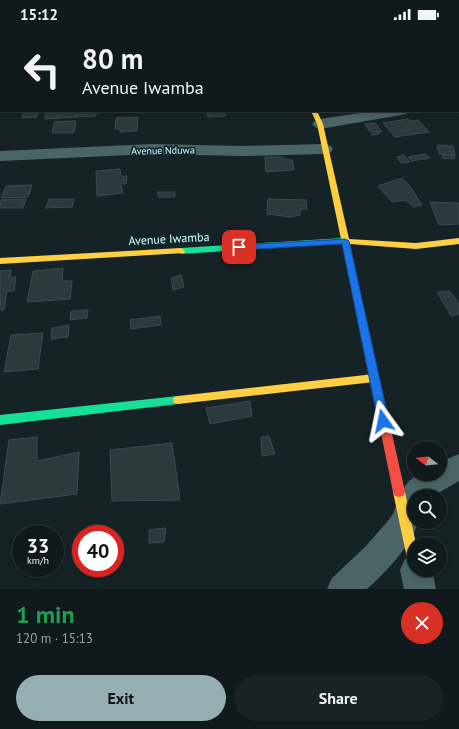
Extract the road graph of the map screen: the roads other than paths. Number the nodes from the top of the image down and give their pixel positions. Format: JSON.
{"nodes":[{"id":1,"x":386,"y":112,"type":"edge"},
{"id":2,"x":317,"y":117,"type":"edge"},
{"id":3,"x":325,"y":150,"type":"junction"},
{"id":4,"x":0,"y":156,"type":"edge"},
{"id":5,"x":345,"y":241,"type":"junction"},
{"id":6,"x":459,"y":241,"type":"edge"},
{"id":7,"x":0,"y":261,"type":"edge"},
{"id":8,"x":374,"y":378,"type":"junction"},
{"id":9,"x":0,"y":420,"type":"edge"},
{"id":10,"x":459,"y":467,"type":"edge"},
{"id":11,"x":421,"y":489,"type":"edge"},
{"id":12,"x":407,"y":491,"type":"edge"},
{"id":13,"x":407,"y":512,"type":"edge"},
{"id":14,"x":417,"y":577,"type":"edge"},
{"id":15,"x":343,"y":589,"type":"edge"},
{"id":16,"x":420,"y":589,"type":"edge"}],
"edges":[{"from":1,"to":2,"type":"street"},
{"from":2,"to":3,"type":"street"},
{"from":3,"to":4,"type":"street","name":"Avenue Nduwa"},
{"from":3,"to":5,"type":"street"},
{"from":5,"to":6,"type":"street","name":"Avenue Iwamba"},
{"from":5,"to":7,"type":"street","name":"Avenue Iwamba"},
{"from":5,"to":8,"type":"street"},
{"from":8,"to":9,"type":"street"},
{"from":8,"to":12,"type":"street"},
{"from":10,"to":11,"type":"street"},
{"from":13,"to":15,"type":"street"},
{"from":14,"to":16,"type":"street"}]}
